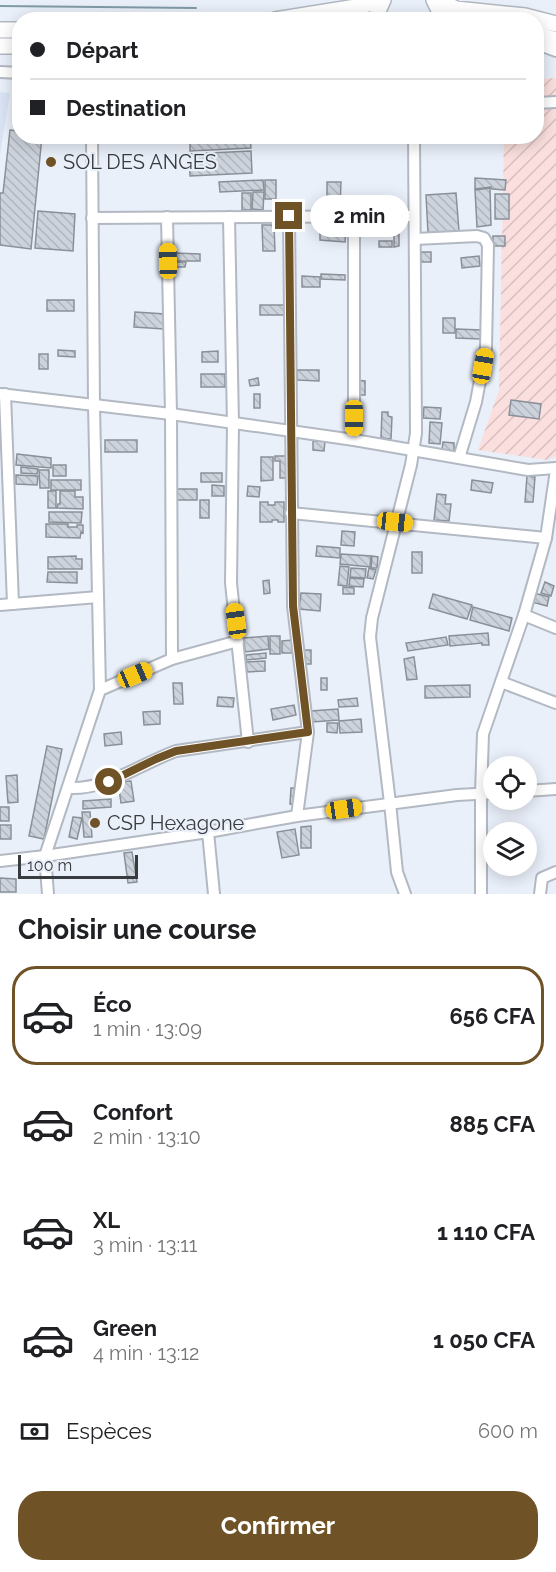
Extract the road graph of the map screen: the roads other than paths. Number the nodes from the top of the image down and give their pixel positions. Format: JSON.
{"nodes":[{"id":1,"x":381,"y":0,"type":"edge"},
{"id":2,"x":436,"y":0,"type":"edge"},
{"id":3,"x":325,"y":12,"type":"edge"},
{"id":4,"x":486,"y":12,"type":"edge"},
{"id":5,"x":92,"y":144,"type":"edge"},
{"id":6,"x":414,"y":144,"type":"edge"},
{"id":7,"x":289,"y":216,"type":"junction"},
{"id":8,"x":354,"y":216,"type":"junction"},
{"id":9,"x":414,"y":216,"type":"junction"},
{"id":10,"x":167,"y":217,"type":"junction"},
{"id":11,"x":230,"y":217,"type":"junction"},
{"id":12,"x":92,"y":218,"type":"junction"},
{"id":13,"x":415,"y":239,"type":"junction"},
{"id":14,"x":3,"y":394,"type":"edge"},
{"id":15,"x":94,"y":405,"type":"junction"},
{"id":16,"x":171,"y":414,"type":"junction"},
{"id":17,"x":233,"y":424,"type":"junction"},
{"id":18,"x":292,"y":432,"type":"junction"},
{"id":19,"x":354,"y":440,"type":"junction"},
{"id":20,"x":414,"y":450,"type":"junction"},
{"id":21,"x":459,"y":458,"type":"junction"},
{"id":22,"x":556,"y":469,"type":"edge"},
{"id":23,"x":291,"y":513,"type":"junction"},
{"id":24,"x":395,"y":522,"type":"junction"},
{"id":25,"x":546,"y":538,"type":"junction"},
{"id":26,"x":98,"y":597,"type":"junction"},
{"id":27,"x":13,"y":604,"type":"junction"},
{"id":28,"x":0,"y":606,"type":"edge"},
{"id":29,"x":524,"y":615,"type":"junction"},
{"id":30,"x":556,"y":628,"type":"edge"},
{"id":31,"x":238,"y":641,"type":"junction"},
{"id":32,"x":172,"y":659,"type":"junction"},
{"id":33,"x":501,"y":682,"type":"junction"},
{"id":34,"x":100,"y":690,"type":"junction"},
{"id":35,"x":556,"y":703,"type":"edge"},
{"id":36,"x":308,"y":732,"type":"junction"},
{"id":37,"x":248,"y":742,"type":"junction"},
{"id":38,"x":68,"y":788,"type":"junction"},
{"id":39,"x":556,"y":789,"type":"edge"},
{"id":40,"x":537,"y":790,"type":"edge"},
{"id":41,"x":481,"y":794,"type":"junction"},
{"id":42,"x":390,"y":803,"type":"junction"},
{"id":43,"x":297,"y":816,"type":"junction"},
{"id":44,"x":208,"y":832,"type":"junction"},
{"id":45,"x":45,"y":856,"type":"junction"},
{"id":46,"x":0,"y":861,"type":"edge"},
{"id":47,"x":556,"y":872,"type":"edge"},
{"id":48,"x":48,"y":894,"type":"edge"},
{"id":49,"x":214,"y":894,"type":"edge"},
{"id":50,"x":404,"y":894,"type":"edge"},
{"id":51,"x":481,"y":894,"type":"edge"},
{"id":52,"x":540,"y":894,"type":"edge"}],
"edges":[{"from":1,"to":3,"type":"highway"},
{"from":2,"to":4,"type":"highway"},
{"from":5,"to":12,"type":"street"},
{"from":6,"to":9,"type":"street"},
{"from":7,"to":8,"type":"street"},
{"from":7,"to":11,"type":"street"},
{"from":7,"to":18,"type":"street"},
{"from":8,"to":9,"type":"street"},
{"from":8,"to":19,"type":"street"},
{"from":9,"to":13,"type":"street"},
{"from":10,"to":11,"type":"street"},
{"from":10,"to":12,"type":"street"},
{"from":10,"to":16,"type":"street"},
{"from":11,"to":17,"type":"street"},
{"from":12,"to":15,"type":"street"},
{"from":13,"to":20,"type":"street"},
{"from":13,"to":21,"type":"street"},
{"from":14,"to":15,"type":"street"},
{"from":14,"to":27,"type":"street"},
{"from":15,"to":16,"type":"street"},
{"from":15,"to":26,"type":"street"},
{"from":16,"to":17,"type":"street"},
{"from":16,"to":32,"type":"street"},
{"from":17,"to":18,"type":"street"},
{"from":17,"to":31,"type":"street"},
{"from":18,"to":19,"type":"street"},
{"from":18,"to":23,"type":"street"},
{"from":19,"to":20,"type":"street"},
{"from":20,"to":21,"type":"street"},
{"from":20,"to":24,"type":"street"},
{"from":21,"to":22,"type":"street"},
{"from":22,"to":25,"type":"street"},
{"from":23,"to":24,"type":"street"},
{"from":23,"to":36,"type":"street"},
{"from":24,"to":25,"type":"street"},
{"from":24,"to":42,"type":"street"},
{"from":25,"to":29,"type":"street"},
{"from":26,"to":27,"type":"street"},
{"from":26,"to":34,"type":"street"},
{"from":27,"to":28,"type":"street"},
{"from":29,"to":30,"type":"street"},
{"from":29,"to":33,"type":"street"},
{"from":31,"to":32,"type":"street"},
{"from":31,"to":37,"type":"street"},
{"from":32,"to":34,"type":"street"},
{"from":33,"to":35,"type":"street"},
{"from":33,"to":41,"type":"street"},
{"from":34,"to":38,"type":"street"},
{"from":36,"to":37,"type":"street"},
{"from":36,"to":43,"type":"street"},
{"from":37,"to":38,"type":"street"},
{"from":38,"to":45,"type":"street"},
{"from":39,"to":40,"type":"street"},
{"from":41,"to":42,"type":"street"},
{"from":41,"to":51,"type":"street"},
{"from":42,"to":43,"type":"street"},
{"from":42,"to":50,"type":"street"},
{"from":43,"to":44,"type":"street"},
{"from":44,"to":45,"type":"street"},
{"from":44,"to":49,"type":"street"},
{"from":45,"to":46,"type":"street"},
{"from":45,"to":48,"type":"street"},
{"from":47,"to":52,"type":"street"}]}
